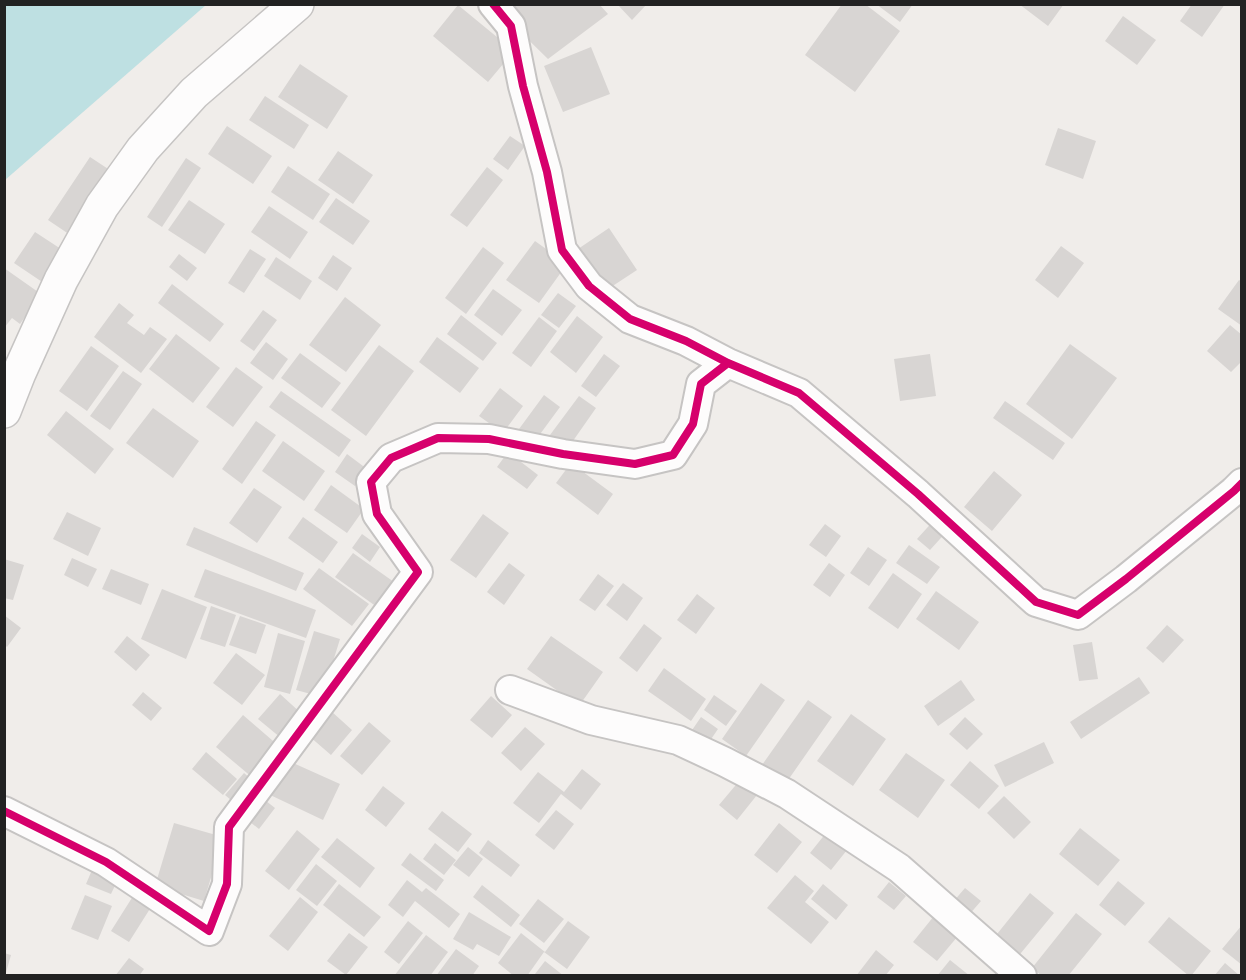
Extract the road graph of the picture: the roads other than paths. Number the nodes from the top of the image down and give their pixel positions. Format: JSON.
{"nodes":[{"id":1,"x":297,"y":4,"type":"edge"},
{"id":2,"x":493,"y":4,"type":"edge"},
{"id":3,"x":728,"y":363,"type":"junction"},
{"id":4,"x":4,"y":411,"type":"edge"},
{"id":5,"x":1242,"y":483,"type":"edge"},
{"id":6,"x":510,"y":690,"type":"dead end"},
{"id":7,"x":4,"y":811,"type":"edge"},
{"id":8,"x":1022,"y":975,"type":"edge"}],
"edges":[{"from":1,"to":4,"type":"street"},
{"from":2,"to":3,"type":"street"},
{"from":3,"to":5,"type":"street"},
{"from":3,"to":7,"type":"street"},
{"from":6,"to":8,"type":"street"}]}
